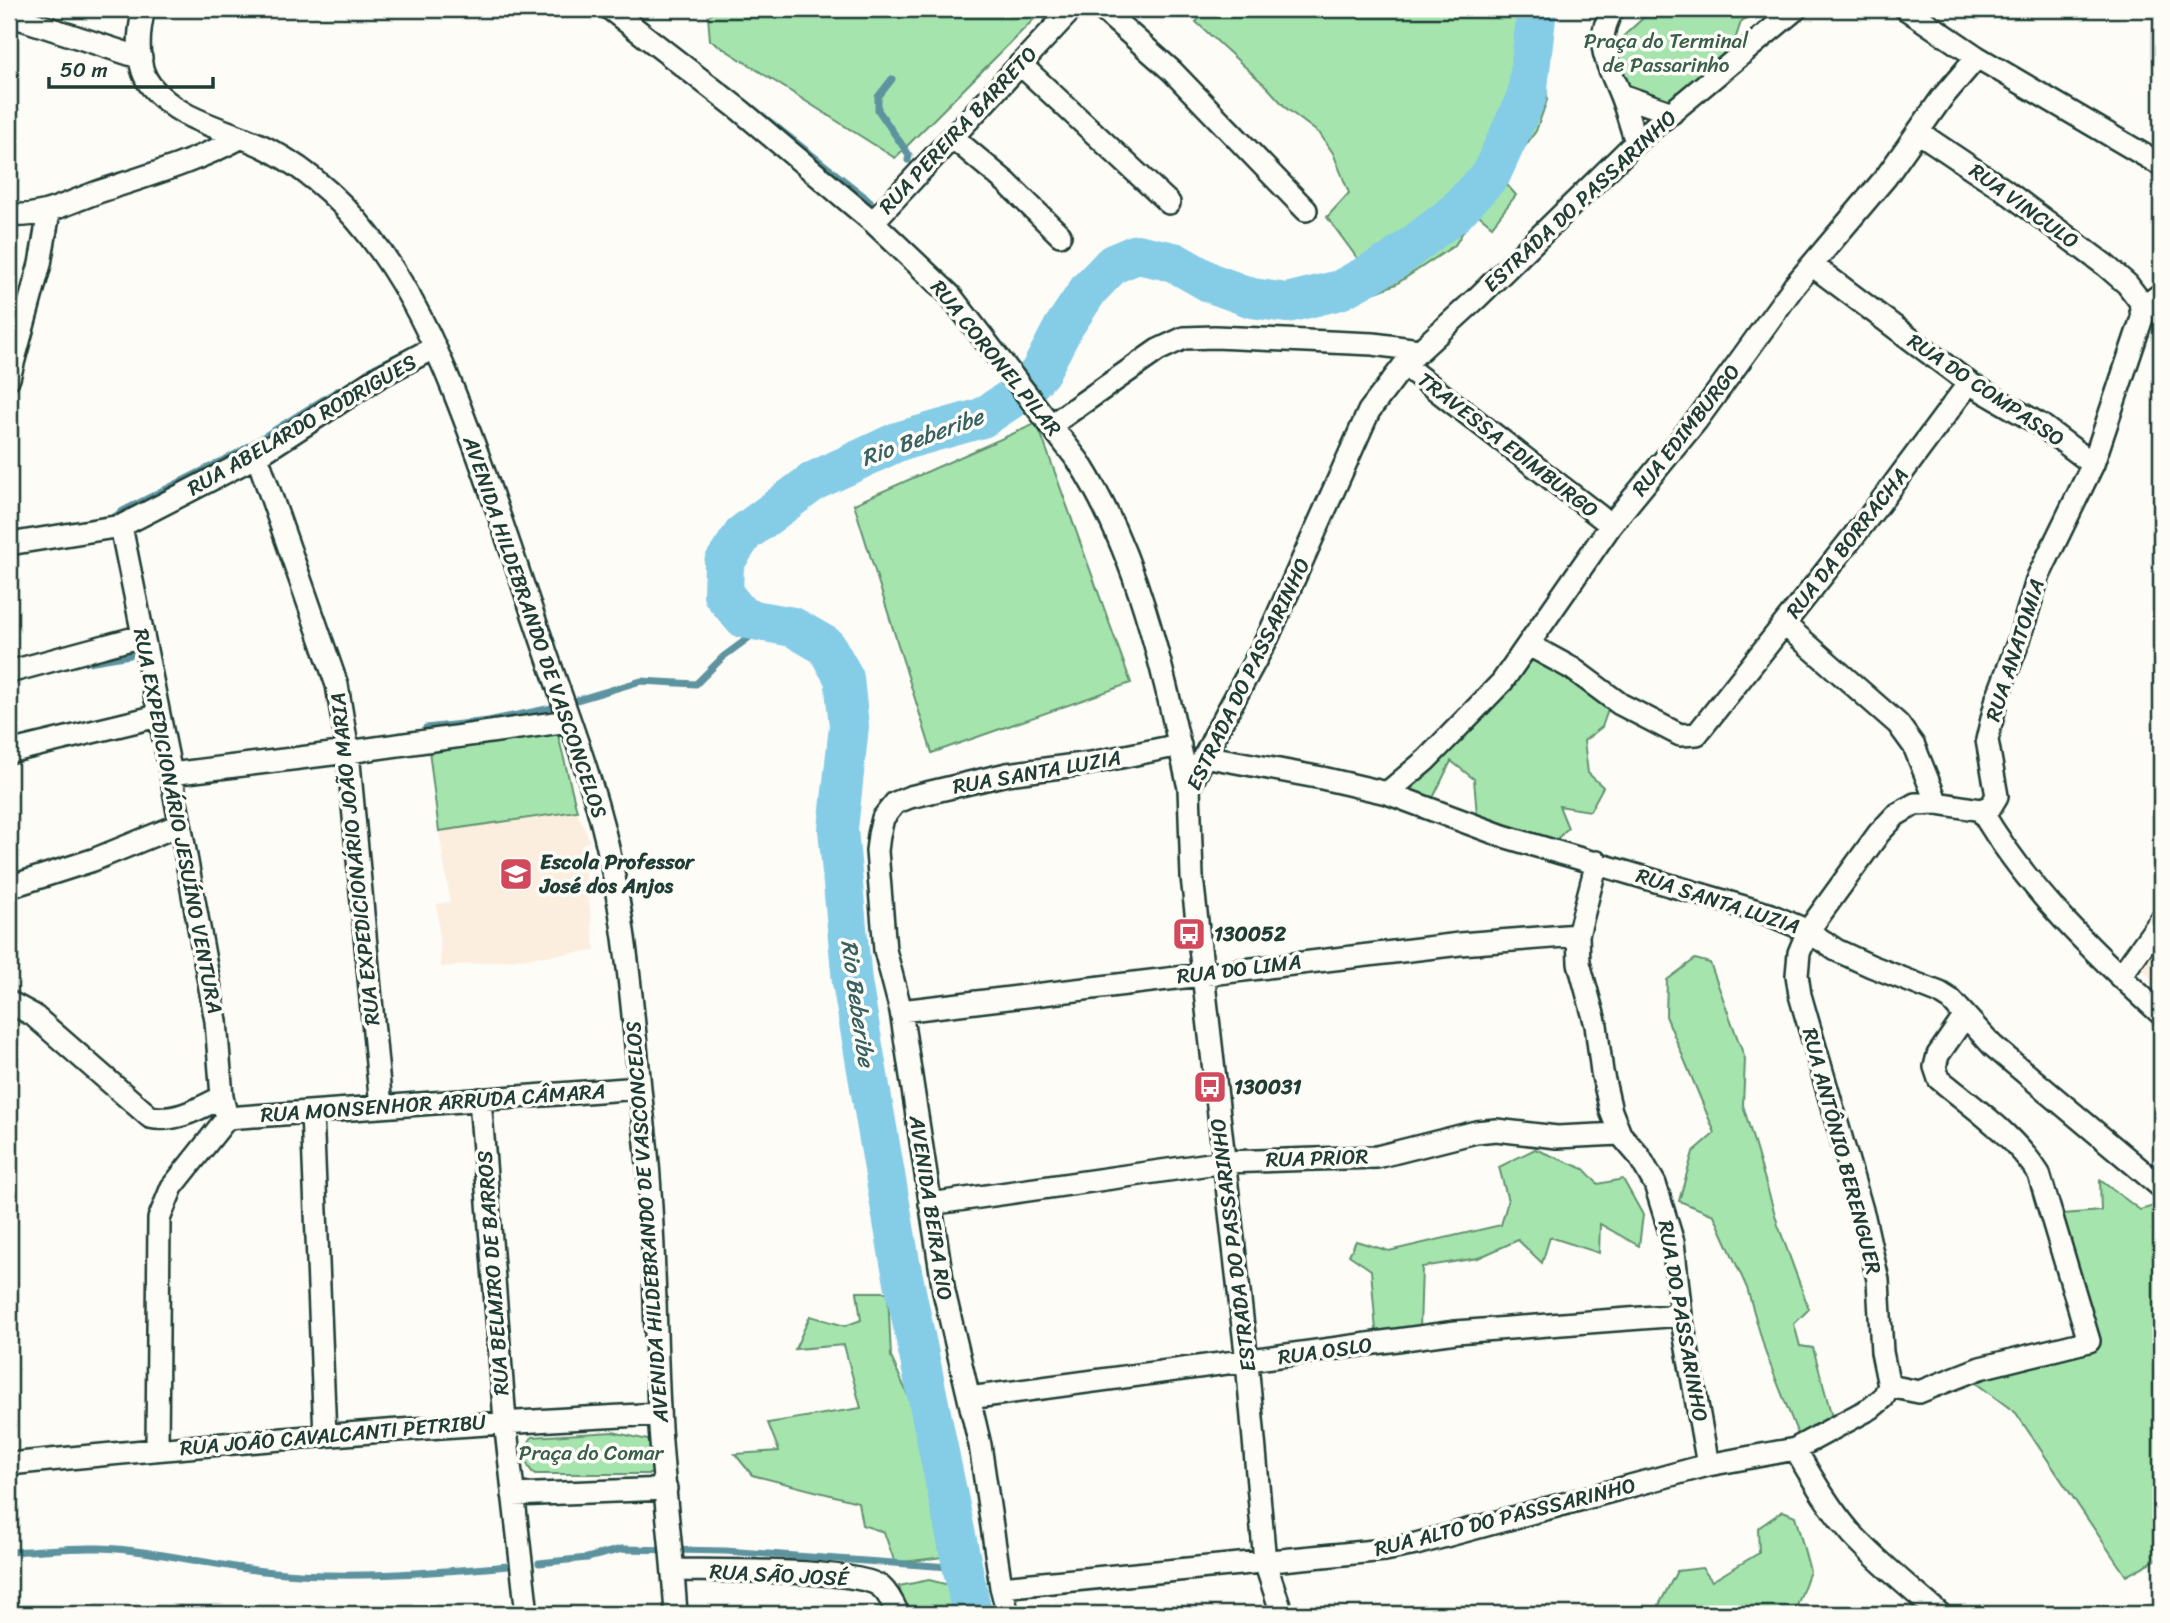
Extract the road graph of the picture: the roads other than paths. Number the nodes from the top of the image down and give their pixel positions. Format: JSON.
{"nodes":[{"id":1,"x":144,"y":9,"type":"edge"},
{"id":2,"x":610,"y":9,"type":"edge"},
{"id":3,"x":1072,"y":9,"type":"edge"},
{"id":4,"x":1102,"y":9,"type":"edge"},
{"id":5,"x":1613,"y":9,"type":"edge"},
{"id":6,"x":1796,"y":9,"type":"edge"},
{"id":7,"x":1906,"y":9,"type":"edge"},
{"id":8,"x":9,"y":15,"type":"edge"},
{"id":9,"x":1977,"y":57,"type":"junction"},
{"id":10,"x":1020,"y":64,"type":"junction"},
{"id":11,"x":142,"y":67,"type":"junction"},
{"id":12,"x":1621,"y":95,"type":"junction"},
{"id":13,"x":1672,"y":113,"type":"junction"},
{"id":14,"x":1919,"y":132,"type":"junction"},
{"id":15,"x":952,"y":136,"type":"junction"},
{"id":16,"x":240,"y":138,"type":"junction"},
{"id":17,"x":1636,"y":142,"type":"junction"},
{"id":18,"x":2161,"y":165,"type":"edge"},
{"id":19,"x":1169,"y":204,"type":"dead end"},
{"id":20,"x":1306,"y":210,"type":"dead end"},
{"id":21,"x":48,"y":212,"type":"junction"},
{"id":22,"x":9,"y":215,"type":"edge"},
{"id":23,"x":873,"y":222,"type":"junction"},
{"id":24,"x":1060,"y":235,"type":"dead end"},
{"id":25,"x":1812,"y":265,"type":"junction"},
{"id":26,"x":2161,"y":294,"type":"edge"},
{"id":27,"x":2141,"y":309,"type":"junction"},
{"id":28,"x":435,"y":348,"type":"junction"},
{"id":29,"x":1419,"y":350,"type":"junction"},
{"id":30,"x":1404,"y":365,"type":"junction"},
{"id":31,"x":9,"y":378,"type":"edge"},
{"id":32,"x":1969,"y":383,"type":"junction"},
{"id":33,"x":1051,"y":425,"type":"junction"},
{"id":34,"x":257,"y":456,"type":"junction"},
{"id":35,"x":2093,"y":464,"type":"junction"},
{"id":36,"x":1611,"y":525,"type":"junction"},
{"id":37,"x":121,"y":526,"type":"junction"},
{"id":38,"x":9,"y":544,"type":"edge"},
{"id":39,"x":1784,"y":624,"type":"junction"},
{"id":40,"x":142,"y":636,"type":"junction"},
{"id":41,"x":1529,"y":645,"type":"junction"},
{"id":42,"x":9,"y":672,"type":"edge"},
{"id":43,"x":158,"y":716,"type":"junction"},
{"id":44,"x":568,"y":720,"type":"junction"},
{"id":45,"x":1180,"y":745,"type":"junction"},
{"id":46,"x":9,"y":752,"type":"edge"},
{"id":47,"x":348,"y":752,"type":"junction"},
{"id":48,"x":1204,"y":756,"type":"junction"},
{"id":49,"x":171,"y":774,"type":"junction"},
{"id":50,"x":1189,"y":788,"type":"junction"},
{"id":51,"x":1387,"y":793,"type":"junction"},
{"id":52,"x":895,"y":803,"type":"joint"},
{"id":53,"x":1937,"y":803,"type":"junction"},
{"id":54,"x":1981,"y":810,"type":"junction"},
{"id":55,"x":179,"y":825,"type":"junction"},
{"id":56,"x":1597,"y":862,"type":"junction"},
{"id":57,"x":9,"y":887,"type":"edge"},
{"id":58,"x":2161,"y":919,"type":"edge"},
{"id":59,"x":1808,"y":931,"type":"junction"},
{"id":60,"x":1578,"y":935,"type":"junction"},
{"id":61,"x":1201,"y":974,"type":"junction"},
{"id":62,"x":2120,"y":977,"type":"junction"},
{"id":63,"x":9,"y":1002,"type":"edge"},
{"id":64,"x":901,"y":1011,"type":"junction"},
{"id":65,"x":2161,"y":1014,"type":"edge"},
{"id":66,"x":1965,"y":1016,"type":"junction"},
{"id":67,"x":640,"y":1088,"type":"junction"},
{"id":68,"x":480,"y":1099,"type":"junction"},
{"id":69,"x":225,"y":1107,"type":"junction"},
{"id":70,"x":381,"y":1107,"type":"junction"},
{"id":71,"x":312,"y":1112,"type":"junction"},
{"id":72,"x":1620,"y":1134,"type":"junction"},
{"id":73,"x":1224,"y":1162,"type":"junction"},
{"id":74,"x":2161,"y":1187,"type":"edge"},
{"id":75,"x":930,"y":1204,"type":"junction"},
{"id":76,"x":1681,"y":1315,"type":"junction"},
{"id":77,"x":1247,"y":1362,"type":"junction"},
{"id":78,"x":1889,"y":1386,"type":"junction"},
{"id":79,"x":969,"y":1398,"type":"junction"},
{"id":80,"x":659,"y":1413,"type":"junction"},
{"id":81,"x":505,"y":1421,"type":"junction"},
{"id":82,"x":325,"y":1436,"type":"junction"},
{"id":83,"x":157,"y":1449,"type":"junction"},
{"id":84,"x":1795,"y":1449,"type":"junction"},
{"id":85,"x":9,"y":1464,"type":"edge"},
{"id":86,"x":1708,"y":1465,"type":"junction"},
{"id":87,"x":666,"y":1489,"type":"junction"},
{"id":88,"x":513,"y":1495,"type":"junction"},
{"id":89,"x":673,"y":1558,"type":"junction"},
{"id":90,"x":1265,"y":1562,"type":"junction"},
{"id":91,"x":1001,"y":1587,"type":"junction"},
{"id":92,"x":527,"y":1614,"type":"edge"},
{"id":93,"x":676,"y":1614,"type":"edge"},
{"id":94,"x":898,"y":1614,"type":"edge"},
{"id":95,"x":1008,"y":1614,"type":"edge"},
{"id":96,"x":1282,"y":1614,"type":"edge"},
{"id":97,"x":1940,"y":1614,"type":"edge"}],
"edges":[{"from":1,"to":11,"type":"street"},
{"from":2,"to":23,"type":"street","name":"RUA CORONEL PILAR"},
{"from":3,"to":10,"type":"street","name":"RUA PEREIRA BARRETO"},
{"from":4,"to":20,"type":"street"},
{"from":5,"to":12,"type":"street"},
{"from":6,"to":13,"type":"street","name":"ESTRADA DO PASSARINHO"},
{"from":7,"to":9,"type":"street"},
{"from":8,"to":11,"type":"street"},
{"from":9,"to":14,"type":"street","name":"RUA EDIMBURGO"},
{"from":9,"to":18,"type":"street"},
{"from":10,"to":15,"type":"street","name":"RUA PEREIRA BARRETO"},
{"from":10,"to":19,"type":"street"},
{"from":11,"to":16,"type":"street","name":"AVENIDA HILDEBRANDO DE VASCONCELOS"},
{"from":12,"to":13,"type":"street"},
{"from":12,"to":17,"type":"street"},
{"from":13,"to":17,"type":"street","name":"ESTRADA DO PASSARINHO"},
{"from":14,"to":25,"type":"street","name":"RUA EDIMBURGO"},
{"from":14,"to":27,"type":"street","name":"RUA VINCULO"},
{"from":15,"to":23,"type":"street","name":"RUA PEREIRA BARRETO"},
{"from":15,"to":24,"type":"street"},
{"from":16,"to":21,"type":"street"},
{"from":16,"to":28,"type":"street","name":"AVENIDA HILDEBRANDO DE VASCONCELOS"},
{"from":17,"to":29,"type":"street","name":"ESTRADA DO PASSARINHO"},
{"from":21,"to":22,"type":"street"},
{"from":21,"to":31,"type":"street"},
{"from":23,"to":33,"type":"street","name":"RUA CORONEL PILAR"},
{"from":25,"to":32,"type":"street","name":"RUA DO COMPASSO"},
{"from":25,"to":36,"type":"street","name":"RUA EDIMBURGO"},
{"from":26,"to":27,"type":"street"},
{"from":27,"to":35,"type":"street","name":"RUA ANATOMIA"},
{"from":28,"to":34,"type":"street","name":"RUA ABELARDO RODRIGUES"},
{"from":28,"to":44,"type":"street","name":"AVENIDA HILDEBRANDO DE VASCONCELOS"},
{"from":29,"to":30,"type":"street","name":"ESTRADA DO PASSARINHO"},
{"from":29,"to":33,"type":"street"},
{"from":30,"to":36,"type":"street","name":"TRAVESSA EDIMBURGO"},
{"from":30,"to":48,"type":"street","name":"ESTRADA DO PASSARINHO"},
{"from":32,"to":35,"type":"street","name":"RUA DO COMPASSO"},
{"from":32,"to":39,"type":"street","name":"RUA DA BORRACHA"},
{"from":33,"to":45,"type":"street","name":"RUA CORONEL PILAR"},
{"from":34,"to":37,"type":"street","name":"RUA ABELARDO RODRIGUES"},
{"from":34,"to":47,"type":"street","name":"RUA EXPEDICIONÁRIO JOÃO MARIA"},
{"from":35,"to":54,"type":"street","name":"RUA ANATOMIA"},
{"from":36,"to":41,"type":"street","name":"RUA EDIMBURGO"},
{"from":37,"to":38,"type":"street","name":"RUA ABELARDO RODRIGUES"},
{"from":37,"to":40,"type":"street","name":"RUA EXPEDICIONÁRIO JESUÍNO VENTURA"},
{"from":39,"to":41,"type":"street","name":"RUA DA BORRACHA"},
{"from":39,"to":53,"type":"street"},
{"from":40,"to":42,"type":"street"},
{"from":40,"to":43,"type":"street","name":"RUA EXPEDICIONÁRIO JESUÍNO VENTURA"},
{"from":41,"to":51,"type":"street","name":"RUA EDIMBURGO"},
{"from":43,"to":46,"type":"street"},
{"from":43,"to":49,"type":"street","name":"RUA EXPEDICIONÁRIO JESUÍNO VENTURA"},
{"from":44,"to":47,"type":"street"},
{"from":44,"to":67,"type":"street","name":"AVENIDA HILDEBRANDO DE VASCONCELOS"},
{"from":45,"to":50,"type":"street","name":"RUA CORONEL PILAR"},
{"from":45,"to":52,"type":"street","name":"RUA SANTA LUZIA"},
{"from":47,"to":49,"type":"street"},
{"from":47,"to":70,"type":"street","name":"RUA EXPEDICIONÁRIO JOÃO MARIA"},
{"from":48,"to":50,"type":"street","name":"ESTRADA DO PASSARINHO"},
{"from":48,"to":51,"type":"street","name":"RUA SANTA LUZIA"},
{"from":49,"to":55,"type":"street","name":"RUA EXPEDICIONÁRIO JESUÍNO VENTURA"},
{"from":50,"to":61,"type":"street","name":"ESTRADA DO PASSARINHO"},
{"from":51,"to":56,"type":"street","name":"RUA SANTA LUZIA"},
{"from":52,"to":64,"type":"street","name":"AVENIDA BEIRA RIO"},
{"from":53,"to":54,"type":"street"},
{"from":53,"to":59,"type":"street"},
{"from":54,"to":62,"type":"street"},
{"from":55,"to":57,"type":"street"},
{"from":55,"to":69,"type":"street","name":"RUA EXPEDICIONÁRIO JESUÍNO VENTURA"},
{"from":56,"to":59,"type":"street","name":"RUA SANTA LUZIA"},
{"from":56,"to":60,"type":"street","name":"RUA DO PASSARINHO"},
{"from":58,"to":62,"type":"street"},
{"from":59,"to":66,"type":"street","name":"RUA SANTA LUZIA"},
{"from":59,"to":78,"type":"street","name":"RUA ANTÔNIO BERENGUER"},
{"from":60,"to":61,"type":"street","name":"RUA DO LIMA"},
{"from":60,"to":72,"type":"street","name":"RUA DO PASSARINHO"},
{"from":61,"to":64,"type":"street","name":"RUA DO LIMA"},
{"from":61,"to":73,"type":"street","name":"ESTRADA DO PASSARINHO"},
{"from":62,"to":65,"type":"street"},
{"from":63,"to":69,"type":"street"},
{"from":64,"to":75,"type":"street","name":"AVENIDA BEIRA RIO"},
{"from":66,"to":74,"type":"street","name":"RUA SANTA LUZIA"},
{"from":66,"to":78,"type":"street"},
{"from":67,"to":68,"type":"street","name":"RUA MONSENHOR ARRUDA CÂMARA"},
{"from":67,"to":80,"type":"street","name":"AVENIDA HILDEBRANDO DE VASCONCELOS"},
{"from":68,"to":70,"type":"street","name":"RUA MONSENHOR ARRUDA CÂMARA"},
{"from":68,"to":81,"type":"street","name":"RUA BELMIRO DE BARROS"},
{"from":69,"to":71,"type":"street","name":"RUA MONSENHOR ARRUDA CÂMARA"},
{"from":69,"to":83,"type":"street"},
{"from":70,"to":71,"type":"street","name":"RUA MONSENHOR ARRUDA CÂMARA"},
{"from":71,"to":82,"type":"street"},
{"from":72,"to":73,"type":"street","name":"RUA PRIOR"},
{"from":72,"to":76,"type":"street","name":"RUA DO PASSARINHO"},
{"from":73,"to":75,"type":"street","name":"RUA PRIOR"},
{"from":73,"to":77,"type":"street","name":"ESTRADA DO PASSARINHO"},
{"from":75,"to":79,"type":"street","name":"AVENIDA BEIRA RIO"},
{"from":76,"to":77,"type":"street","name":"RUA OSLO"},
{"from":76,"to":86,"type":"street","name":"RUA DO PASSARINHO"},
{"from":77,"to":79,"type":"street","name":"RUA OSLO"},
{"from":77,"to":90,"type":"street","name":"ESTRADA DO PASSARINHO"},
{"from":78,"to":84,"type":"street","name":"RUA ALTO DO PASSSARINHO"},
{"from":79,"to":91,"type":"street","name":"AVENIDA BEIRA RIO"},
{"from":80,"to":81,"type":"street","name":"RUA JOÃO CAVALCANTI PETRIBU"},
{"from":80,"to":87,"type":"street","name":"AVENIDA HILDEBRANDO DE VASCONCELOS"},
{"from":81,"to":82,"type":"street","name":"RUA JOÃO CAVALCANTI PETRIBU"},
{"from":81,"to":88,"type":"street","name":"RUA BELMIRO DE BARROS"},
{"from":82,"to":83,"type":"street","name":"RUA JOÃO CAVALCANTI PETRIBU"},
{"from":83,"to":85,"type":"street","name":"RUA JOÃO CAVALCANTI PETRIBU"},
{"from":84,"to":86,"type":"street","name":"RUA ALTO DO PASSSARINHO"},
{"from":84,"to":97,"type":"street"},
{"from":86,"to":90,"type":"street","name":"RUA ALTO DO PASSSARINHO"},
{"from":87,"to":88,"type":"street"},
{"from":87,"to":89,"type":"street","name":"AVENIDA HILDEBRANDO DE VASCONCELOS"},
{"from":88,"to":92,"type":"street","name":"RUA BELMIRO DE BARROS"},
{"from":89,"to":93,"type":"street","name":"AVENIDA HILDEBRANDO DE VASCONCELOS"},
{"from":89,"to":94,"type":"street","name":"RUA SÃO JOSÉ"},
{"from":90,"to":91,"type":"street","name":"RUA ALTO DO PASSSARINHO"},
{"from":90,"to":96,"type":"street","name":"ESTRADA DO PASSARINHO"},
{"from":91,"to":95,"type":"street","name":"AVENIDA BEIRA RIO"}]}
